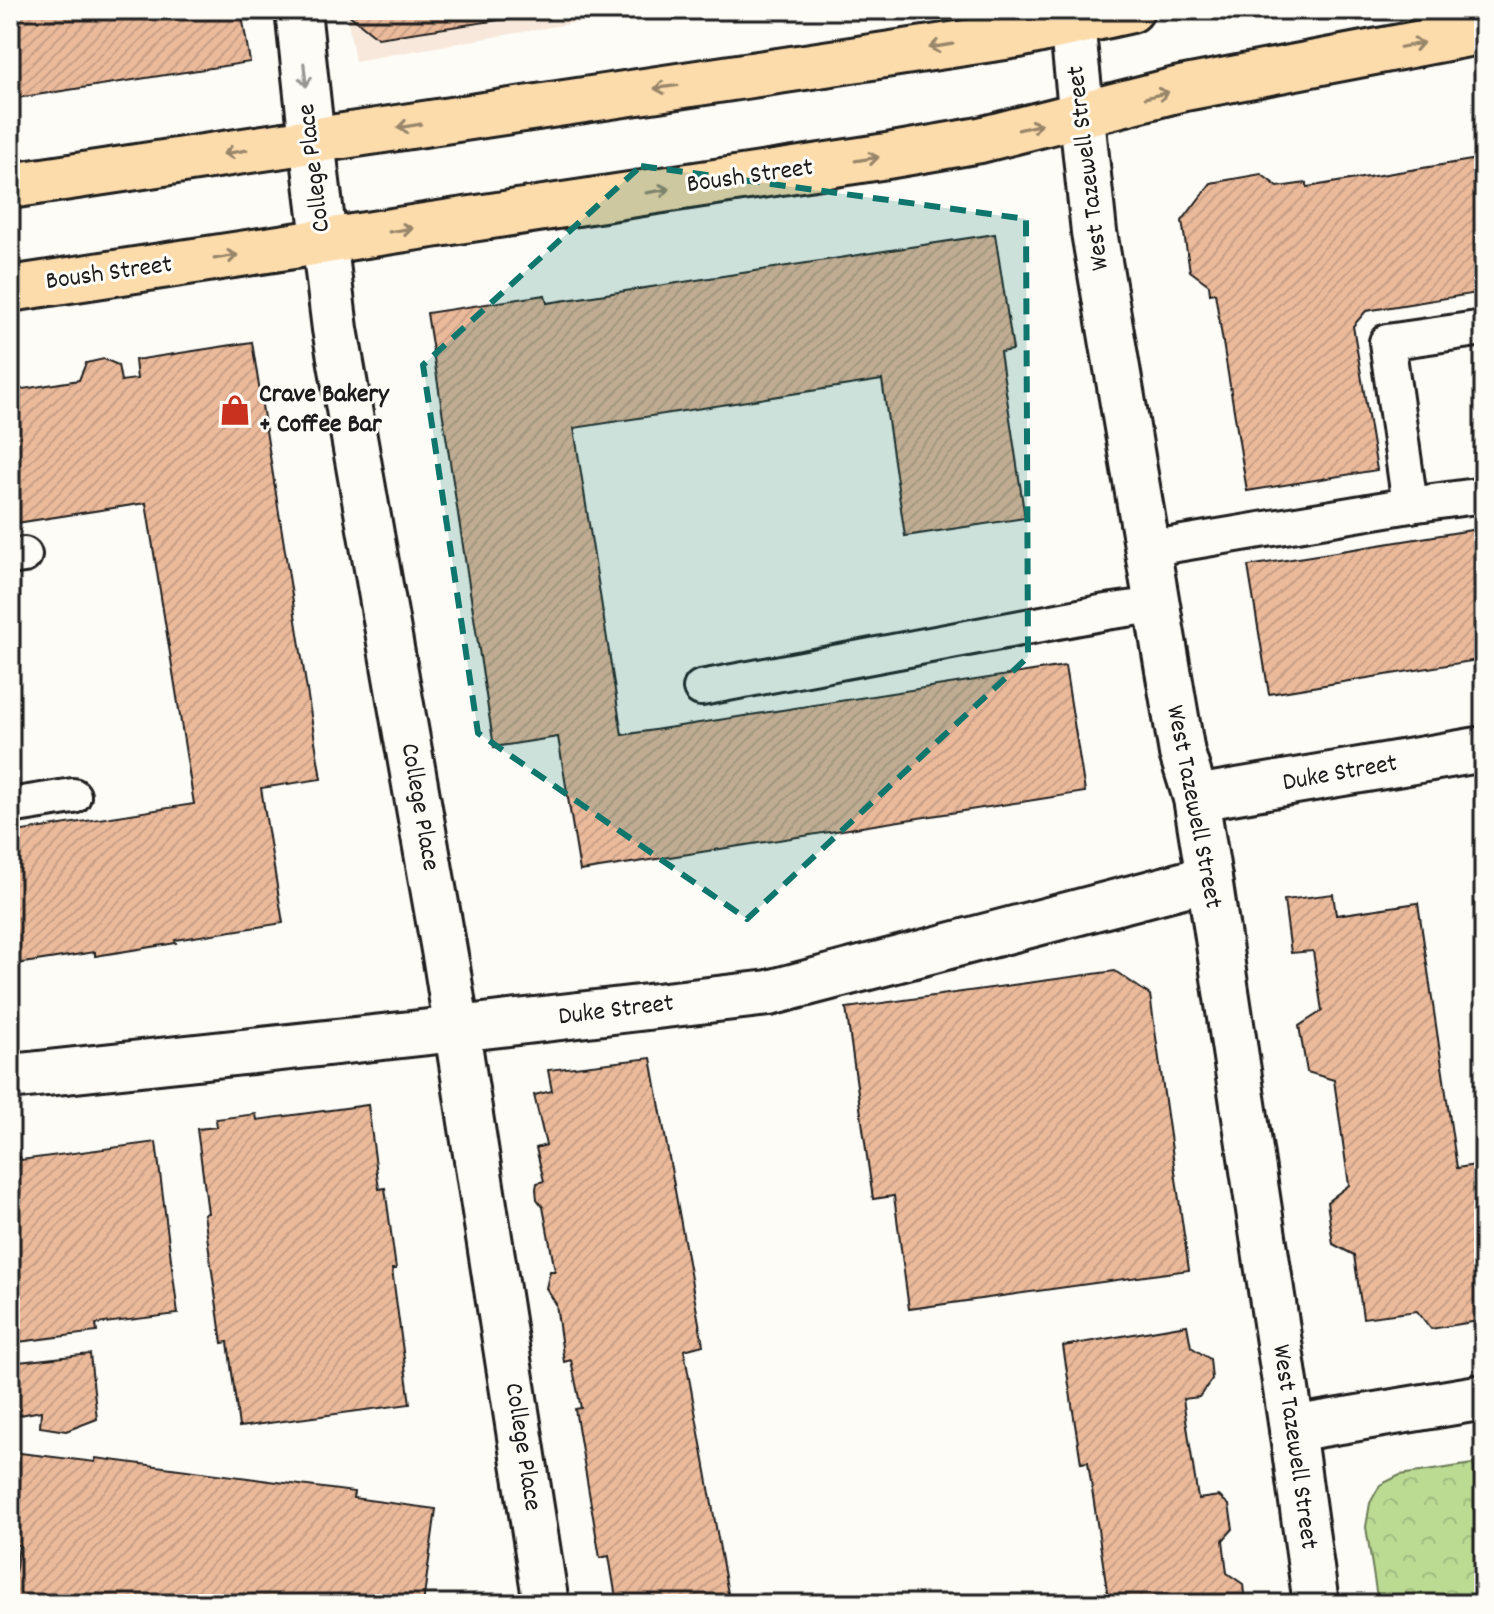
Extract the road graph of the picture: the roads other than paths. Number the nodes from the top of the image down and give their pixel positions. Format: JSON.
{"nodes":[{"id":1,"x":298,"y":10,"type":"edge"},
{"id":2,"x":1131,"y":10,"type":"edge"},
{"id":3,"x":1072,"y":17,"type":"edge"},
{"id":4,"x":1484,"y":31,"type":"edge"},
{"id":5,"x":1081,"y":114,"type":"junction"},
{"id":6,"x":312,"y":141,"type":"junction"},
{"id":7,"x":10,"y":186,"type":"edge"},
{"id":8,"x":324,"y":242,"type":"junction"},
{"id":9,"x":10,"y":289,"type":"edge"},
{"id":10,"x":1484,"y":328,"type":"edge"},
{"id":11,"x":1484,"y":495,"type":"edge"},
{"id":12,"x":1410,"y":505,"type":"junction"},
{"id":13,"x":1147,"y":549,"type":"junction"},
{"id":14,"x":1156,"y":605,"type":"junction"},
{"id":15,"x":701,"y":688,"type":"dead end"},
{"id":16,"x":1484,"y":749,"type":"edge"},
{"id":17,"x":73,"y":796,"type":"dead end"},
{"id":18,"x":1196,"y":798,"type":"junction"},
{"id":19,"x":10,"y":806,"type":"edge"},
{"id":20,"x":1209,"y":878,"type":"junction"},
{"id":21,"x":457,"y":1029,"type":"junction"},
{"id":22,"x":10,"y":1077,"type":"edge"},
{"id":23,"x":1484,"y":1397,"type":"edge"},
{"id":24,"x":1292,"y":1429,"type":"junction"},
{"id":25,"x":546,"y":1604,"type":"edge"},
{"id":26,"x":1316,"y":1604,"type":"edge"}],
"edges":[{"from":1,"to":6,"type":"street","name":"College Place","one_way":true},
{"from":2,"to":3,"type":"main road"},
{"from":3,"to":5,"type":"street","name":"West Tazewell Street"},
{"from":3,"to":6,"type":"main road","one_way":true},
{"from":5,"to":4,"type":"main road","name":"Boush Street","one_way":true},
{"from":8,"to":5,"type":"main road","name":"Boush Street","one_way":true},
{"from":5,"to":13,"type":"street","name":"West Tazewell Street"},
{"from":6,"to":7,"type":"main road","one_way":true},
{"from":6,"to":8,"type":"street","name":"College Place"},
{"from":9,"to":8,"type":"main road","name":"Boush Street","one_way":true},
{"from":8,"to":21,"type":"street","name":"College Place"},
{"from":10,"to":12,"type":"lane"},
{"from":11,"to":12,"type":"lane"},
{"from":12,"to":13,"type":"lane"},
{"from":13,"to":14,"type":"street","name":"West Tazewell Street"},
{"from":14,"to":15,"type":"lane"},
{"from":14,"to":18,"type":"street","name":"West Tazewell Street"},
{"from":16,"to":18,"type":"street","name":"Duke Street"},
{"from":17,"to":19,"type":"lane"},
{"from":18,"to":20,"type":"street","name":"West Tazewell Street"},
{"from":20,"to":21,"type":"street","name":"Duke Street"},
{"from":20,"to":24,"type":"street","name":"West Tazewell Street"},
{"from":21,"to":22,"type":"street","name":"Duke Street"},
{"from":21,"to":25,"type":"street","name":"College Place"},
{"from":23,"to":24,"type":"street"},
{"from":24,"to":26,"type":"street","name":"West Tazewell Street"}]}
